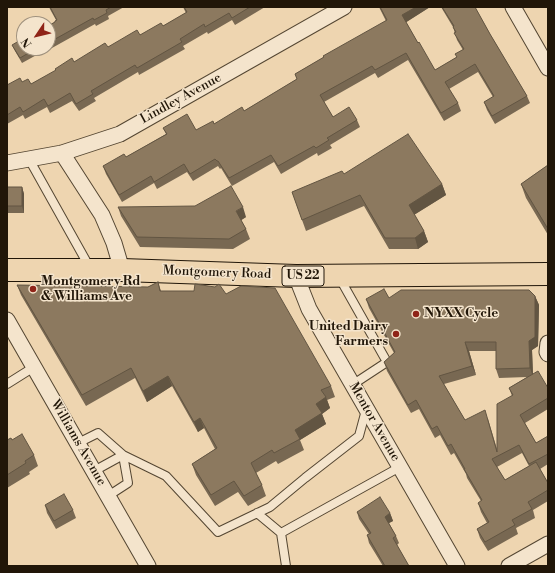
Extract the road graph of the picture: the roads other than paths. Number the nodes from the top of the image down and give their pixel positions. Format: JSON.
{"nodes":[{"id":1,"x":344,"y":7,"type":"edge"},
{"id":2,"x":513,"y":7,"type":"edge"},
{"id":3,"x":548,"y":68,"type":"edge"},
{"id":4,"x":62,"y":153,"type":"junction"},
{"id":5,"x":29,"y":159,"type":"junction"},
{"id":6,"x":7,"y":163,"type":"edge"},
{"id":7,"x":7,"y":270,"type":"edge"},
{"id":8,"x":92,"y":270,"type":"junction"},
{"id":9,"x":122,"y":270,"type":"junction"},
{"id":10,"x":548,"y":274,"type":"edge"},
{"id":11,"x":296,"y":276,"type":"junction"},
{"id":12,"x":338,"y":276,"type":"junction"},
{"id":13,"x":7,"y":320,"type":"edge"},
{"id":14,"x":548,"y":343,"type":"edge"},
{"id":15,"x":548,"y":354,"type":"edge"},
{"id":16,"x":34,"y":367,"type":"junction"},
{"id":17,"x":7,"y":384,"type":"edge"},
{"id":18,"x":352,"y":385,"type":"junction"},
{"id":19,"x":366,"y":409,"type":"junction"},
{"id":20,"x":78,"y":442,"type":"junction"},
{"id":21,"x":123,"y":455,"type":"junction"},
{"id":22,"x":400,"y":467,"type":"junction"},
{"id":23,"x":94,"y":471,"type":"junction"},
{"id":24,"x":108,"y":496,"type":"junction"},
{"id":25,"x":257,"y":514,"type":"junction"},
{"id":26,"x":281,"y":533,"type":"junction"},
{"id":27,"x":548,"y":544,"type":"edge"},
{"id":28,"x":148,"y":566,"type":"edge"},
{"id":29,"x":286,"y":566,"type":"edge"},
{"id":30,"x":457,"y":566,"type":"edge"},
{"id":31,"x":509,"y":566,"type":"edge"}],
"edges":[{"from":1,"to":4,"type":"street","name":"Lindley Avenue"},
{"from":2,"to":3,"type":"street"},
{"from":4,"to":5,"type":"street","name":"Lindley Avenue"},
{"from":4,"to":9,"type":"street"},
{"from":5,"to":6,"type":"street","name":"Lindley Avenue"},
{"from":5,"to":8,"type":"lane"},
{"from":7,"to":8,"type":"main road","name":"Montgomery Road","number":"US 22"},
{"from":8,"to":9,"type":"main road","name":"Montgomery Road","number":"US 22"},
{"from":9,"to":11,"type":"main road","name":"Montgomery Road","number":"US 22"},
{"from":10,"to":12,"type":"main road","name":"Montgomery Road","number":"US 22"},
{"from":11,"to":12,"type":"main road","name":"Montgomery Road","number":"US 22"},
{"from":11,"to":18,"type":"street","name":"Mentor Avenue"},
{"from":12,"to":18,"type":"lane"},
{"from":13,"to":16,"type":"street","name":"Williams Avenue"},
{"from":14,"to":15,"type":"street"},
{"from":16,"to":17,"type":"lane"},
{"from":16,"to":20,"type":"street","name":"Williams Avenue"},
{"from":18,"to":19,"type":"street","name":"Mentor Avenue"},
{"from":19,"to":22,"type":"street","name":"Mentor Avenue"},
{"from":19,"to":25,"type":"lane"},
{"from":20,"to":21,"type":"lane"},
{"from":20,"to":23,"type":"street","name":"Williams Avenue"},
{"from":21,"to":23,"type":"lane"},
{"from":21,"to":24,"type":"lane"},
{"from":21,"to":25,"type":"lane"},
{"from":22,"to":26,"type":"lane"},
{"from":22,"to":30,"type":"street","name":"Mentor Avenue"},
{"from":23,"to":24,"type":"street","name":"Williams Avenue"},
{"from":24,"to":28,"type":"street","name":"Williams Avenue"},
{"from":25,"to":26,"type":"lane"},
{"from":26,"to":29,"type":"lane"},
{"from":27,"to":31,"type":"street"}]}
